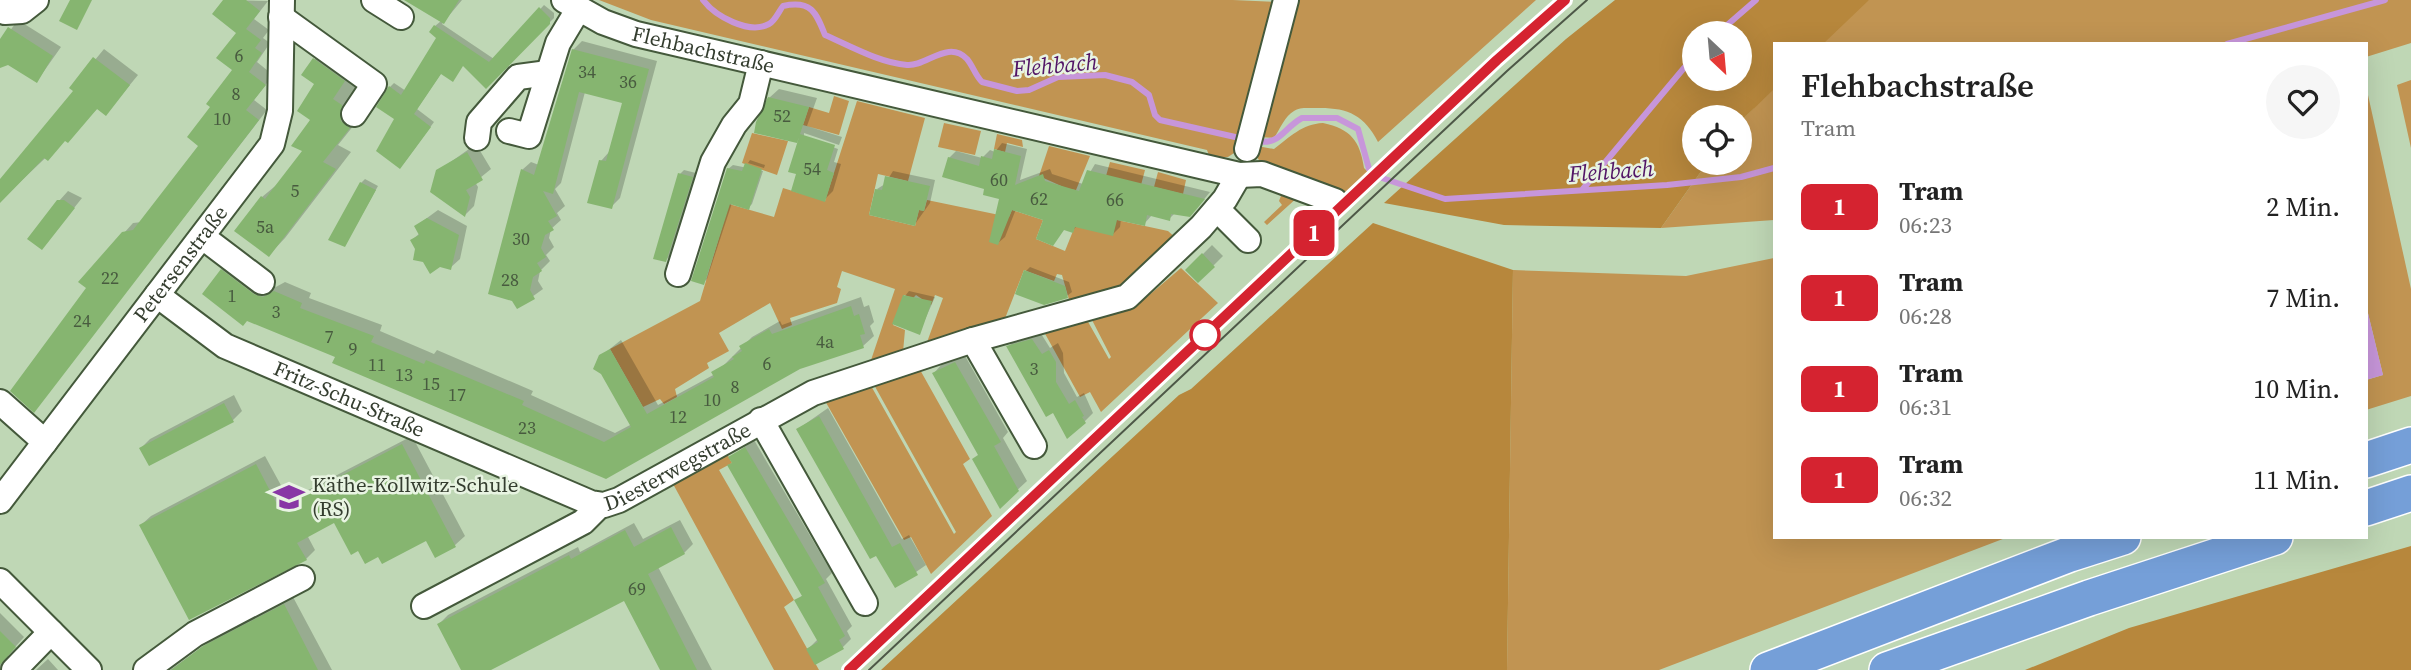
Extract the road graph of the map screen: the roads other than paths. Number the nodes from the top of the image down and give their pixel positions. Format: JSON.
{"nodes":[{"id":1,"x":36,"y":0,"type":"edge"},
{"id":2,"x":374,"y":0,"type":"edge"},
{"id":3,"x":1286,"y":0,"type":"edge"},
{"id":4,"x":572,"y":4,"type":"edge"},
{"id":5,"x":0,"y":7,"type":"edge"},
{"id":6,"x":282,"y":9,"type":"edge"},
{"id":7,"x":401,"y":18,"type":"dead end"},
{"id":8,"x":761,"y":63,"type":"junction"},
{"id":9,"x":548,"y":73,"type":"junction"},
{"id":10,"x":354,"y":114,"type":"dead end"},
{"id":11,"x":509,"y":131,"type":"dead end"},
{"id":12,"x":477,"y":138,"type":"dead end"},
{"id":13,"x":1249,"y":141,"type":"dead end"},
{"id":14,"x":1239,"y":175,"type":"junction"},
{"id":15,"x":1335,"y":201,"type":"dead end"},
{"id":16,"x":1217,"y":209,"type":"junction"},
{"id":17,"x":204,"y":238,"type":"junction"},
{"id":18,"x":1248,"y":240,"type":"dead end"},
{"id":19,"x":678,"y":274,"type":"dead end"},
{"id":20,"x":262,"y":282,"type":"dead end"},
{"id":21,"x":157,"y":295,"type":"junction"},
{"id":22,"x":973,"y":340,"type":"junction"},
{"id":23,"x":0,"y":402,"type":"edge"},
{"id":24,"x":761,"y":420,"type":"junction"},
{"id":25,"x":45,"y":442,"type":"junction"},
{"id":26,"x":2411,"y":445,"type":"edge"},
{"id":27,"x":1034,"y":446,"type":"dead end"},
{"id":28,"x":2368,"y":459,"type":"edge"},
{"id":29,"x":552,"y":486,"type":"joint"},
{"id":30,"x":2411,"y":493,"type":"edge"},
{"id":31,"x":0,"y":502,"type":"edge"},
{"id":32,"x":600,"y":505,"type":"junction"},
{"id":33,"x":2368,"y":507,"type":"edge"},
{"id":34,"x":2117,"y":539,"type":"edge"},
{"id":35,"x":2269,"y":539,"type":"edge"},
{"id":36,"x":302,"y":578,"type":"dead end"},
{"id":37,"x":0,"y":581,"type":"edge"},
{"id":38,"x":866,"y":603,"type":"dead end"},
{"id":39,"x":424,"y":606,"type":"dead end"},
{"id":40,"x":51,"y":632,"type":"junction"},
{"id":41,"x":14,"y":670,"type":"edge"},
{"id":42,"x":89,"y":670,"type":"edge"},
{"id":43,"x":146,"y":670,"type":"edge"},
{"id":44,"x":1768,"y":670,"type":"edge"},
{"id":45,"x":1887,"y":670,"type":"edge"}],
"edges":[{"from":1,"to":5,"type":"street"},
{"from":2,"to":7,"type":"street"},
{"from":3,"to":13,"type":"street"},
{"from":4,"to":8,"type":"street","name":"Flehbachstraße"},
{"from":4,"to":9,"type":"street"},
{"from":6,"to":10,"type":"street"},
{"from":6,"to":17,"type":"street","name":"Petersenstraße"},
{"from":8,"to":14,"type":"street","name":"Flehbachstraße"},
{"from":8,"to":19,"type":"street"},
{"from":9,"to":11,"type":"street"},
{"from":9,"to":12,"type":"street"},
{"from":14,"to":15,"type":"street","name":"Flehbachstraße"},
{"from":14,"to":16,"type":"street","name":"Diesterwegstraße"},
{"from":16,"to":18,"type":"street"},
{"from":16,"to":22,"type":"street","name":"Diesterwegstraße"},
{"from":17,"to":20,"type":"street"},
{"from":17,"to":21,"type":"street","name":"Petersenstraße"},
{"from":21,"to":25,"type":"street","name":"Petersenstraße"},
{"from":21,"to":29,"type":"street","name":"Fritz-Schu-Straße"},
{"from":22,"to":24,"type":"street","name":"Diesterwegstraße"},
{"from":22,"to":27,"type":"street"},
{"from":23,"to":25,"type":"street"},
{"from":24,"to":32,"type":"street","name":"Diesterwegstraße"},
{"from":24,"to":38,"type":"street","name":"Diesterwegstraße"},
{"from":25,"to":31,"type":"street","name":"Petersenstraße"},
{"from":26,"to":28,"type":"highway"},
{"from":29,"to":32,"type":"street","name":"Diesterwegstraße"},
{"from":30,"to":33,"type":"highway"},
{"from":32,"to":39,"type":"street"},
{"from":34,"to":44,"type":"highway"},
{"from":35,"to":45,"type":"highway"},
{"from":36,"to":43,"type":"street"},
{"from":37,"to":40,"type":"street"},
{"from":40,"to":41,"type":"street"},
{"from":40,"to":42,"type":"street"}]}
